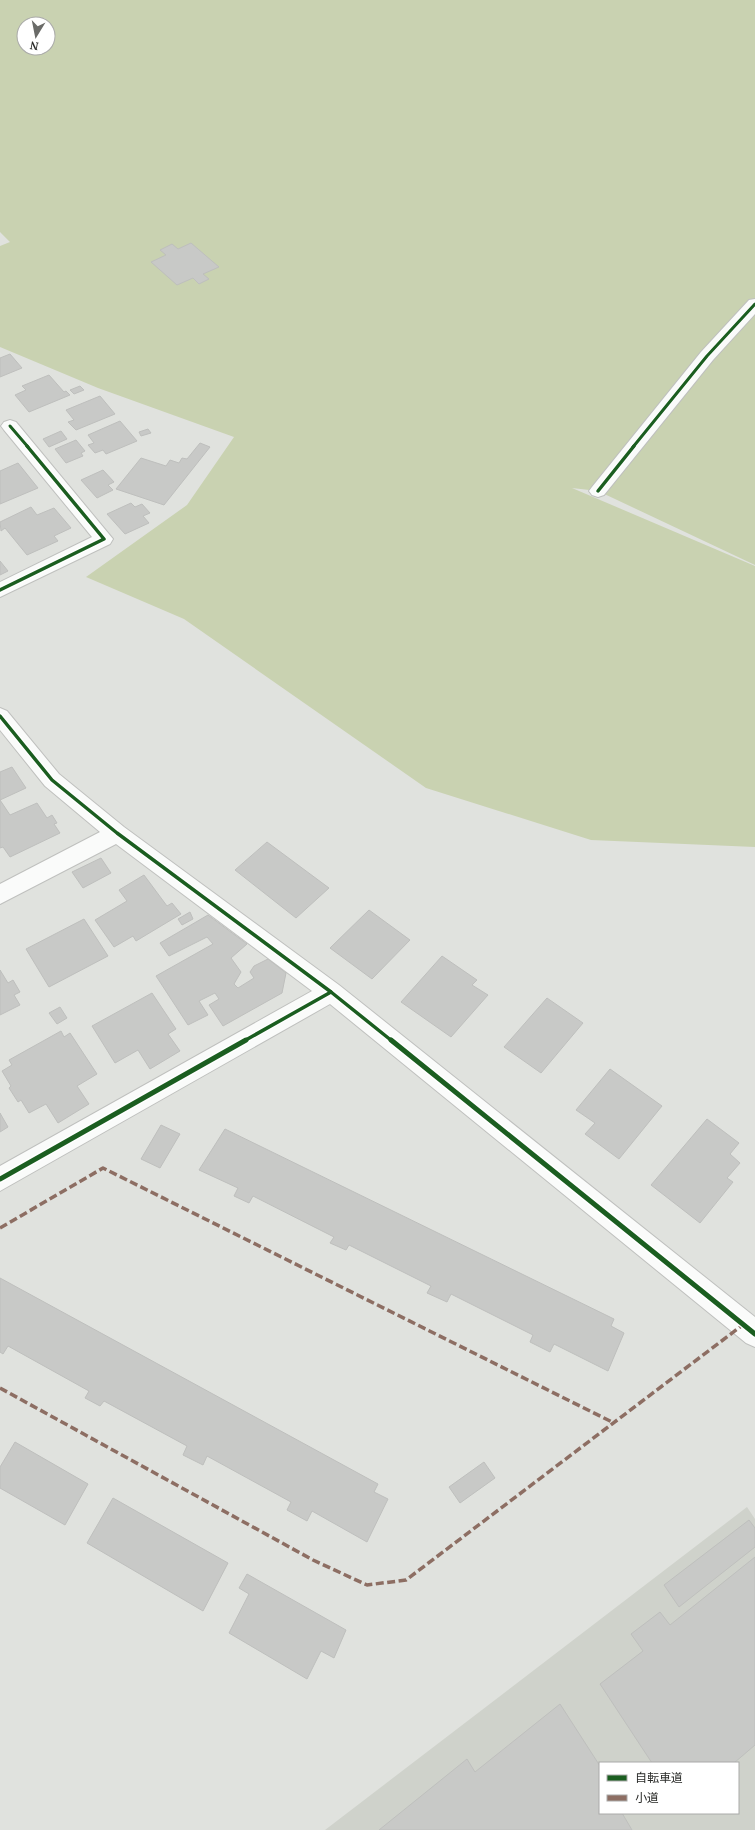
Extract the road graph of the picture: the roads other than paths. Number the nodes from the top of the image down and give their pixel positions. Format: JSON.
{"nodes":[{"id":1,"x":755,"y":304,"type":"edge"},
{"id":2,"x":3,"y":424,"type":"edge"},
{"id":3,"x":598,"y":491,"type":"dead end"},
{"id":4,"x":0,"y":590,"type":"edge"},
{"id":5,"x":0,"y":716,"type":"edge"},
{"id":6,"x":117,"y":833,"type":"junction"},
{"id":7,"x":0,"y":895,"type":"edge"},
{"id":8,"x":331,"y":992,"type":"junction"},
{"id":9,"x":0,"y":1179,"type":"edge"},
{"id":10,"x":755,"y":1334,"type":"edge"}],
"edges":[{"from":1,"to":3,"type":"street"},
{"from":2,"to":4,"type":"street"},
{"from":5,"to":6,"type":"street"},
{"from":6,"to":7,"type":"street"},
{"from":6,"to":8,"type":"street"},
{"from":8,"to":9,"type":"street"},
{"from":8,"to":10,"type":"street"}]}
